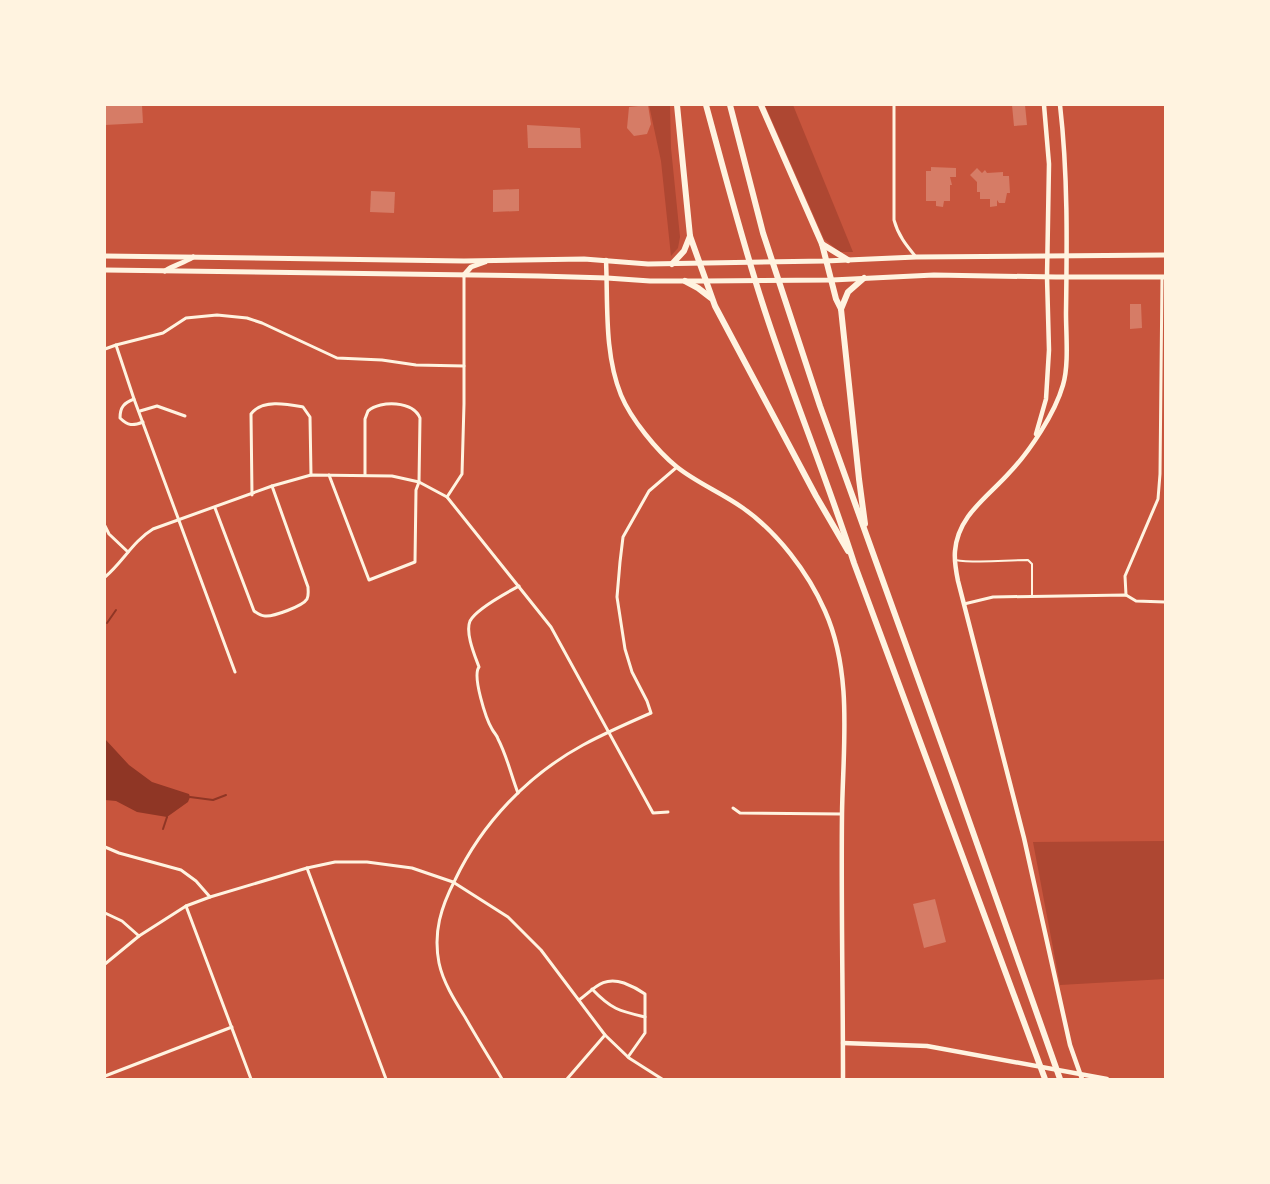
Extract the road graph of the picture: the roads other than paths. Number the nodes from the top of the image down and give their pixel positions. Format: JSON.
{"nodes":[{"id":1,"x":678,"y":105,"type":"edge"},
{"id":2,"x":706,"y":105,"type":"edge"},
{"id":3,"x":730,"y":105,"type":"edge"},
{"id":4,"x":761,"y":105,"type":"edge"},
{"id":5,"x":894,"y":105,"type":"edge"},
{"id":6,"x":1044,"y":105,"type":"edge"},
{"id":7,"x":1060,"y":105,"type":"edge"},
{"id":8,"x":690,"y":236,"type":"junction"},
{"id":9,"x":822,"y":244,"type":"junction"},
{"id":10,"x":1165,"y":255,"type":"edge"},
{"id":11,"x":105,"y":256,"type":"edge"},
{"id":12,"x":1047,"y":256,"type":"junction"},
{"id":13,"x":1066,"y":256,"type":"junction"},
{"id":14,"x":193,"y":257,"type":"junction"},
{"id":15,"x":916,"y":257,"type":"junction"},
{"id":16,"x":490,"y":260,"type":"junction"},
{"id":17,"x":606,"y":260,"type":"junction"},
{"id":18,"x":848,"y":260,"type":"junction"},
{"id":19,"x":825,"y":261,"type":"junction"},
{"id":20,"x":699,"y":263,"type":"junction"},
{"id":21,"x":672,"y":264,"type":"junction"},
{"id":22,"x":105,"y":270,"type":"edge"},
{"id":23,"x":165,"y":271,"type":"junction"},
{"id":24,"x":464,"y":275,"type":"junction"},
{"id":25,"x":1047,"y":277,"type":"junction"},
{"id":26,"x":1067,"y":277,"type":"junction"},
{"id":27,"x":1164,"y":277,"type":"edge"},
{"id":28,"x":607,"y":278,"type":"junction"},
{"id":29,"x":864,"y":278,"type":"junction"},
{"id":30,"x":832,"y":280,"type":"junction"},
{"id":31,"x":684,"y":281,"type":"junction"},
{"id":32,"x":705,"y":281,"type":"junction"},
{"id":33,"x":712,"y":299,"type":"junction"},
{"id":34,"x":840,"y":309,"type":"junction"},
{"id":35,"x":116,"y":345,"type":"junction"},
{"id":36,"x":105,"y":349,"type":"edge"},
{"id":37,"x":464,"y":366,"type":"junction"},
{"id":38,"x":134,"y":399,"type":"junction"},
{"id":39,"x":140,"y":411,"type":"junction"},
{"id":40,"x":185,"y":416,"type":"dead end"},
{"id":41,"x":143,"y":422,"type":"junction"},
{"id":42,"x":1163,"y":432,"type":"edge"},
{"id":43,"x":1034,"y":440,"type":"junction"},
{"id":44,"x":677,"y":468,"type":"junction"},
{"id":45,"x":329,"y":474,"type":"junction"},
{"id":46,"x":365,"y":475,"type":"junction"},
{"id":47,"x":311,"y":476,"type":"junction"},
{"id":48,"x":420,"y":482,"type":"junction"},
{"id":49,"x":272,"y":486,"type":"junction"},
{"id":50,"x":252,"y":495,"type":"junction"},
{"id":51,"x":447,"y":497,"type":"junction"},
{"id":52,"x":215,"y":508,"type":"junction"},
{"id":53,"x":179,"y":520,"type":"junction"},
{"id":54,"x":105,"y":526,"type":"edge"},
{"id":55,"x":867,"y":538,"type":"junction"},
{"id":56,"x":128,"y":552,"type":"junction"},
{"id":57,"x":955,"y":560,"type":"junction"},
{"id":58,"x":854,"y":563,"type":"junction"},
{"id":59,"x":105,"y":577,"type":"edge"},
{"id":60,"x":518,"y":586,"type":"junction"},
{"id":61,"x":1126,"y":595,"type":"junction"},
{"id":62,"x":1032,"y":596,"type":"junction"},
{"id":63,"x":1165,"y":602,"type":"edge"},
{"id":64,"x":964,"y":604,"type":"junction"},
{"id":65,"x":235,"y":672,"type":"dead end"},
{"id":66,"x":608,"y":732,"type":"junction"},
{"id":67,"x":518,"y":793,"type":"junction"},
{"id":68,"x":733,"y":808,"type":"dead end"},
{"id":69,"x":668,"y":812,"type":"dead end"},
{"id":70,"x":842,"y":814,"type":"junction"},
{"id":71,"x":105,"y":847,"type":"edge"},
{"id":72,"x":307,"y":868,"type":"junction"},
{"id":73,"x":453,"y":882,"type":"junction"},
{"id":74,"x":210,"y":897,"type":"junction"},
{"id":75,"x":186,"y":906,"type":"junction"},
{"id":76,"x":105,"y":913,"type":"edge"},
{"id":77,"x":139,"y":936,"type":"junction"},
{"id":78,"x":105,"y":964,"type":"edge"},
{"id":79,"x":592,"y":989,"type":"junction"},
{"id":80,"x":579,"y":1000,"type":"junction"},
{"id":81,"x":646,"y":1017,"type":"junction"},
{"id":82,"x":232,"y":1027,"type":"junction"},
{"id":83,"x":605,"y":1035,"type":"junction"},
{"id":84,"x":843,"y":1043,"type":"junction"},
{"id":85,"x":628,"y":1057,"type":"junction"},
{"id":86,"x":105,"y":1076,"type":"edge"},
{"id":87,"x":251,"y":1079,"type":"edge"},
{"id":88,"x":386,"y":1079,"type":"edge"},
{"id":89,"x":502,"y":1079,"type":"edge"},
{"id":90,"x":567,"y":1079,"type":"edge"},
{"id":91,"x":662,"y":1079,"type":"edge"},
{"id":92,"x":843,"y":1079,"type":"edge"},
{"id":93,"x":1045,"y":1079,"type":"edge"},
{"id":94,"x":1060,"y":1079,"type":"edge"},
{"id":95,"x":1082,"y":1079,"type":"edge"},
{"id":96,"x":1107,"y":1079,"type":"edge"}],
"edges":[{"from":1,"to":8,"type":"highway"},
{"from":2,"to":58,"type":"highway"},
{"from":3,"to":55,"type":"highway"},
{"from":4,"to":9,"type":"highway"},
{"from":5,"to":15,"type":"street"},
{"from":6,"to":12,"type":"street"},
{"from":7,"to":13,"type":"street"},
{"from":8,"to":20,"type":"highway"},
{"from":8,"to":21,"type":"highway"},
{"from":9,"to":18,"type":"highway"},
{"from":9,"to":19,"type":"highway"},
{"from":10,"to":13,"type":"main road"},
{"from":11,"to":14,"type":"main road"},
{"from":12,"to":13,"type":"main road"},
{"from":12,"to":15,"type":"main road"},
{"from":12,"to":25,"type":"street"},
{"from":13,"to":26,"type":"street"},
{"from":14,"to":16,"type":"main road"},
{"from":14,"to":23,"type":"main road"},
{"from":15,"to":18,"type":"main road"},
{"from":16,"to":17,"type":"main road"},
{"from":16,"to":24,"type":"main road"},
{"from":17,"to":21,"type":"main road"},
{"from":17,"to":28,"type":"street"},
{"from":18,"to":19,"type":"main road"},
{"from":19,"to":20,"type":"main road"},
{"from":19,"to":30,"type":"highway"},
{"from":20,"to":21,"type":"main road"},
{"from":20,"to":32,"type":"highway"},
{"from":22,"to":23,"type":"main road"},
{"from":23,"to":24,"type":"main road"},
{"from":24,"to":28,"type":"main road"},
{"from":24,"to":37,"type":"street"},
{"from":25,"to":26,"type":"main road"},
{"from":25,"to":29,"type":"main road"},
{"from":25,"to":43,"type":"street"},
{"from":26,"to":27,"type":"main road"},
{"from":26,"to":43,"type":"street"},
{"from":27,"to":42,"type":"street"},
{"from":28,"to":31,"type":"main road"},
{"from":28,"to":44,"type":"street"},
{"from":29,"to":30,"type":"main road"},
{"from":29,"to":34,"type":"highway"},
{"from":30,"to":32,"type":"main road"},
{"from":30,"to":34,"type":"highway"},
{"from":31,"to":32,"type":"main road"},
{"from":31,"to":33,"type":"highway"},
{"from":32,"to":33,"type":"highway"},
{"from":33,"to":58,"type":"highway"},
{"from":34,"to":55,"type":"highway"},
{"from":35,"to":36,"type":"street"},
{"from":35,"to":37,"type":"street"},
{"from":35,"to":38,"type":"street"},
{"from":37,"to":51,"type":"street"},
{"from":38,"to":39,"type":"street"},
{"from":38,"to":41,"type":"street"},
{"from":39,"to":40,"type":"street"},
{"from":39,"to":41,"type":"street"},
{"from":41,"to":53,"type":"street"},
{"from":42,"to":61,"type":"street"},
{"from":43,"to":57,"type":"street"},
{"from":44,"to":66,"type":"street"},
{"from":44,"to":70,"type":"street"},
{"from":45,"to":46,"type":"street"},
{"from":45,"to":47,"type":"street"},
{"from":45,"to":48,"type":"street"},
{"from":46,"to":48,"type":"street"},
{"from":46,"to":48,"type":"street"},
{"from":47,"to":49,"type":"street"},
{"from":47,"to":50,"type":"street"},
{"from":48,"to":51,"type":"street"},
{"from":49,"to":50,"type":"street"},
{"from":49,"to":52,"type":"street"},
{"from":50,"to":52,"type":"street"},
{"from":51,"to":60,"type":"street"},
{"from":52,"to":53,"type":"street"},
{"from":53,"to":56,"type":"street"},
{"from":53,"to":65,"type":"street"},
{"from":54,"to":56,"type":"street"},
{"from":55,"to":94,"type":"highway"},
{"from":56,"to":59,"type":"street"},
{"from":57,"to":62,"type":"lane"},
{"from":57,"to":64,"type":"street"},
{"from":58,"to":93,"type":"highway"},
{"from":60,"to":66,"type":"street"},
{"from":60,"to":67,"type":"street"},
{"from":61,"to":62,"type":"street"},
{"from":61,"to":63,"type":"street"},
{"from":62,"to":64,"type":"street"},
{"from":64,"to":95,"type":"street"},
{"from":66,"to":67,"type":"street"},
{"from":66,"to":69,"type":"street"},
{"from":67,"to":73,"type":"street"},
{"from":68,"to":70,"type":"street"},
{"from":70,"to":84,"type":"street"},
{"from":71,"to":74,"type":"street"},
{"from":72,"to":73,"type":"street"},
{"from":72,"to":74,"type":"street"},
{"from":72,"to":88,"type":"street"},
{"from":73,"to":80,"type":"street"},
{"from":73,"to":89,"type":"street"},
{"from":74,"to":75,"type":"street"},
{"from":75,"to":77,"type":"street"},
{"from":75,"to":82,"type":"street"},
{"from":76,"to":77,"type":"street"},
{"from":77,"to":78,"type":"street"},
{"from":79,"to":80,"type":"street"},
{"from":79,"to":81,"type":"street"},
{"from":79,"to":81,"type":"street"},
{"from":80,"to":83,"type":"street"},
{"from":81,"to":85,"type":"street"},
{"from":82,"to":86,"type":"street"},
{"from":82,"to":87,"type":"street"},
{"from":83,"to":85,"type":"street"},
{"from":83,"to":90,"type":"street"},
{"from":84,"to":92,"type":"street"},
{"from":84,"to":96,"type":"street"},
{"from":85,"to":91,"type":"street"}]}
